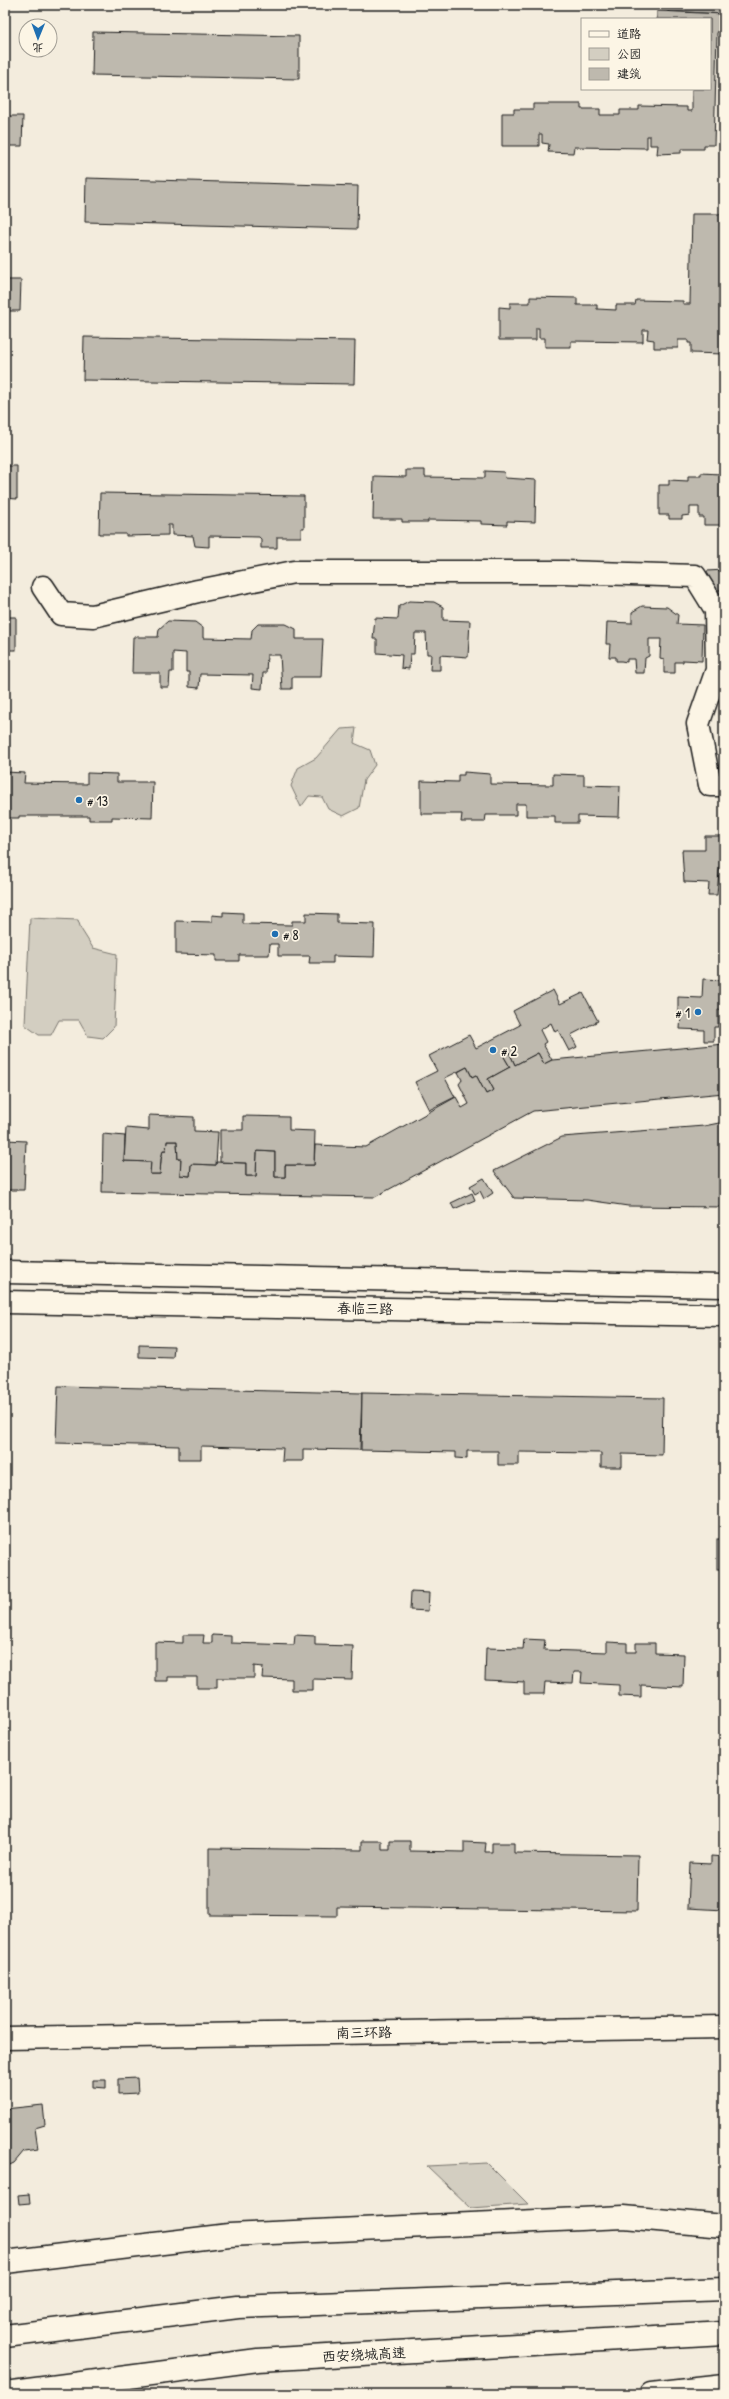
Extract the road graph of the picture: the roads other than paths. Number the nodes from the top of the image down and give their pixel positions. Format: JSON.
{"nodes":[{"id":1,"x":43,"y":587,"type":"dead end"},
{"id":2,"x":724,"y":785,"type":"edge"},
{"id":3,"x":5,"y":1272,"type":"edge"},
{"id":4,"x":724,"y":1286,"type":"edge"},
{"id":5,"x":5,"y":1302,"type":"edge"},
{"id":6,"x":724,"y":1315,"type":"edge"},
{"id":7,"x":724,"y":2027,"type":"edge"},
{"id":8,"x":5,"y":2038,"type":"edge"},
{"id":9,"x":724,"y":2226,"type":"edge"},
{"id":10,"x":5,"y":2262,"type":"edge"},
{"id":11,"x":724,"y":2289,"type":"edge"},
{"id":12,"x":724,"y":2333,"type":"edge"},
{"id":13,"x":5,"y":2336,"type":"edge"},
{"id":14,"x":724,"y":2386,"type":"edge"},
{"id":15,"x":5,"y":2393,"type":"edge"},
{"id":16,"x":651,"y":2394,"type":"edge"}],
"edges":[{"from":1,"to":2,"type":"main road"},
{"from":3,"to":4,"type":"main road","name":"春临三路"},
{"from":5,"to":6,"type":"main road","name":"春临三路"},
{"from":7,"to":8,"type":"main road","name":"南三环路"},
{"from":9,"to":10,"type":"main road"},
{"from":11,"to":13,"type":"main road"},
{"from":12,"to":15,"type":"main road","name":"西安绕城高速"},
{"from":14,"to":16,"type":"main road"}]}
